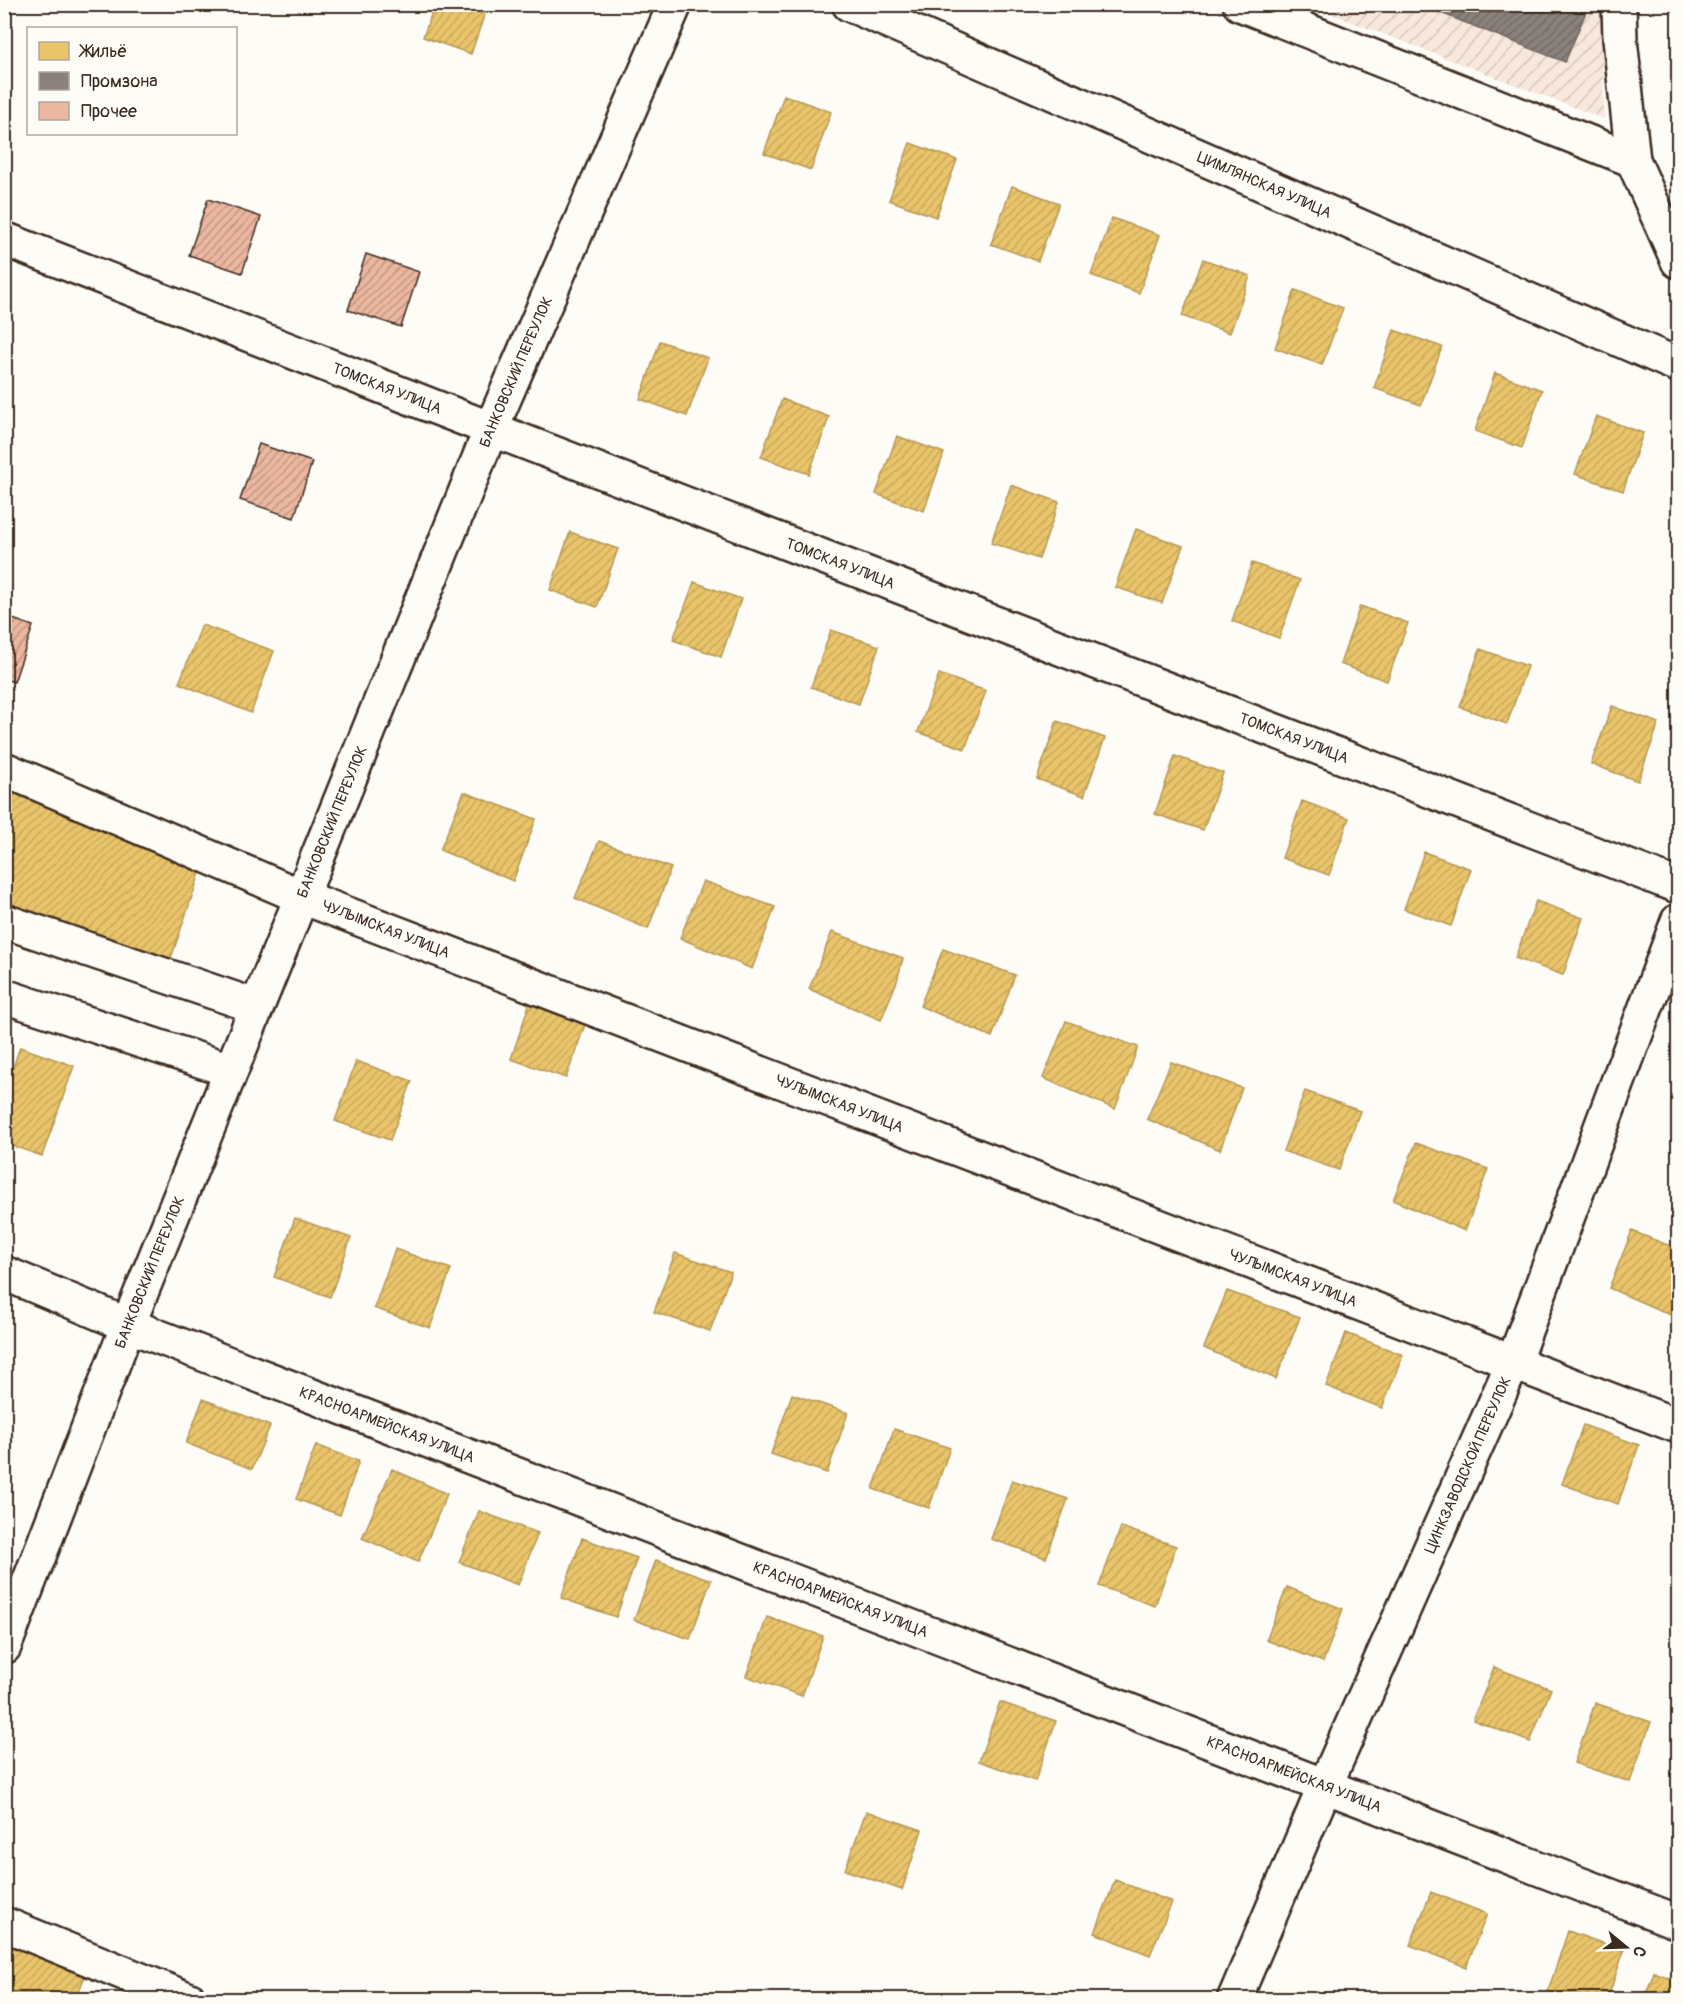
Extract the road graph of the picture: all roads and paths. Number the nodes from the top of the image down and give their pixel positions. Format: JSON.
{"nodes":[{"id":1,"x":675,"y":4,"type":"edge"},
{"id":2,"x":849,"y":4,"type":"edge"},
{"id":3,"x":1240,"y":4,"type":"edge"},
{"id":4,"x":1619,"y":4,"type":"edge"},
{"id":5,"x":1633,"y":160,"type":"junction"},
{"id":6,"x":4,"y":239,"type":"edge"},
{"id":7,"x":1678,"y":261,"type":"edge"},
{"id":8,"x":1678,"y":365,"type":"edge"},
{"id":9,"x":491,"y":429,"type":"junction"},
{"id":10,"x":4,"y":769,"type":"edge"},
{"id":11,"x":1678,"y":886,"type":"edge"},
{"id":12,"x":300,"y":896,"type":"junction"},
{"id":13,"x":4,"y":921,"type":"edge"},
{"id":14,"x":1678,"y":921,"type":"edge"},
{"id":15,"x":4,"y":996,"type":"edge"},
{"id":16,"x":255,"y":1006,"type":"junction"},
{"id":17,"x":230,"y":1070,"type":"junction"},
{"id":18,"x":4,"y":1273,"type":"edge"},
{"id":19,"x":128,"y":1325,"type":"junction"},
{"id":20,"x":1513,"y":1363,"type":"junction"},
{"id":21,"x":1678,"y":1426,"type":"edge"},
{"id":22,"x":4,"y":1647,"type":"edge"},
{"id":23,"x":1325,"y":1786,"type":"junction"},
{"id":24,"x":1678,"y":1922,"type":"edge"},
{"id":25,"x":4,"y":1924,"type":"edge"},
{"id":26,"x":190,"y":2000,"type":"edge"},
{"id":27,"x":1234,"y":2000,"type":"edge"}],
"edges":[{"from":1,"to":9,"type":"street","name":"БАНКОВСКИЙ ПЕРЕУЛОК"},
{"from":2,"to":8,"type":"street","name":"ЦИМЛЯНСКАЯ УЛИЦА"},
{"from":3,"to":5,"type":"street"},
{"from":4,"to":5,"type":"street"},
{"from":5,"to":7,"type":"street"},
{"from":6,"to":9,"type":"street","name":"ТОМСКАЯ УЛИЦА"},
{"from":9,"to":11,"type":"street","name":"ТОМСКАЯ УЛИЦА"},
{"from":9,"to":12,"type":"street","name":"БАНКОВСКИЙ ПЕРЕУЛОК"},
{"from":10,"to":12,"type":"street","name":"ЧУЛЫМСКАЯ УЛИЦА"},
{"from":12,"to":16,"type":"street","name":"БАНКОВСКИЙ ПЕРЕУЛОК"},
{"from":12,"to":20,"type":"street","name":"ЧУЛЫМСКАЯ УЛИЦА"},
{"from":13,"to":16,"type":"street"},
{"from":14,"to":20,"type":"street","name":"ЦИНКЗАВОДСКОЙ ПЕРЕУЛОК"},
{"from":15,"to":17,"type":"street"},
{"from":16,"to":17,"type":"street","name":"БАНКОВСКИЙ ПЕРЕУЛОК"},
{"from":17,"to":19,"type":"street","name":"БАНКОВСКИЙ ПЕРЕУЛОК"},
{"from":18,"to":19,"type":"street","name":"КРАСНОАРМЕЙСКАЯ УЛИЦА"},
{"from":19,"to":22,"type":"street","name":"БАНКОВСКИЙ ПЕРЕУЛОК"},
{"from":19,"to":23,"type":"street","name":"КРАСНОАРМЕЙСКАЯ УЛИЦА"},
{"from":20,"to":21,"type":"street","name":"ЧУЛЫМСКАЯ УЛИЦА"},
{"from":20,"to":23,"type":"street","name":"ЦИНКЗАВОДСКОЙ ПЕРЕУЛОК"},
{"from":23,"to":24,"type":"street","name":"КРАСНОАРМЕЙСКАЯ УЛИЦА"},
{"from":23,"to":27,"type":"street","name":"ЦИНКЗАВОДСКОЙ ПЕРЕУЛОК"},
{"from":25,"to":26,"type":"street"}]}
